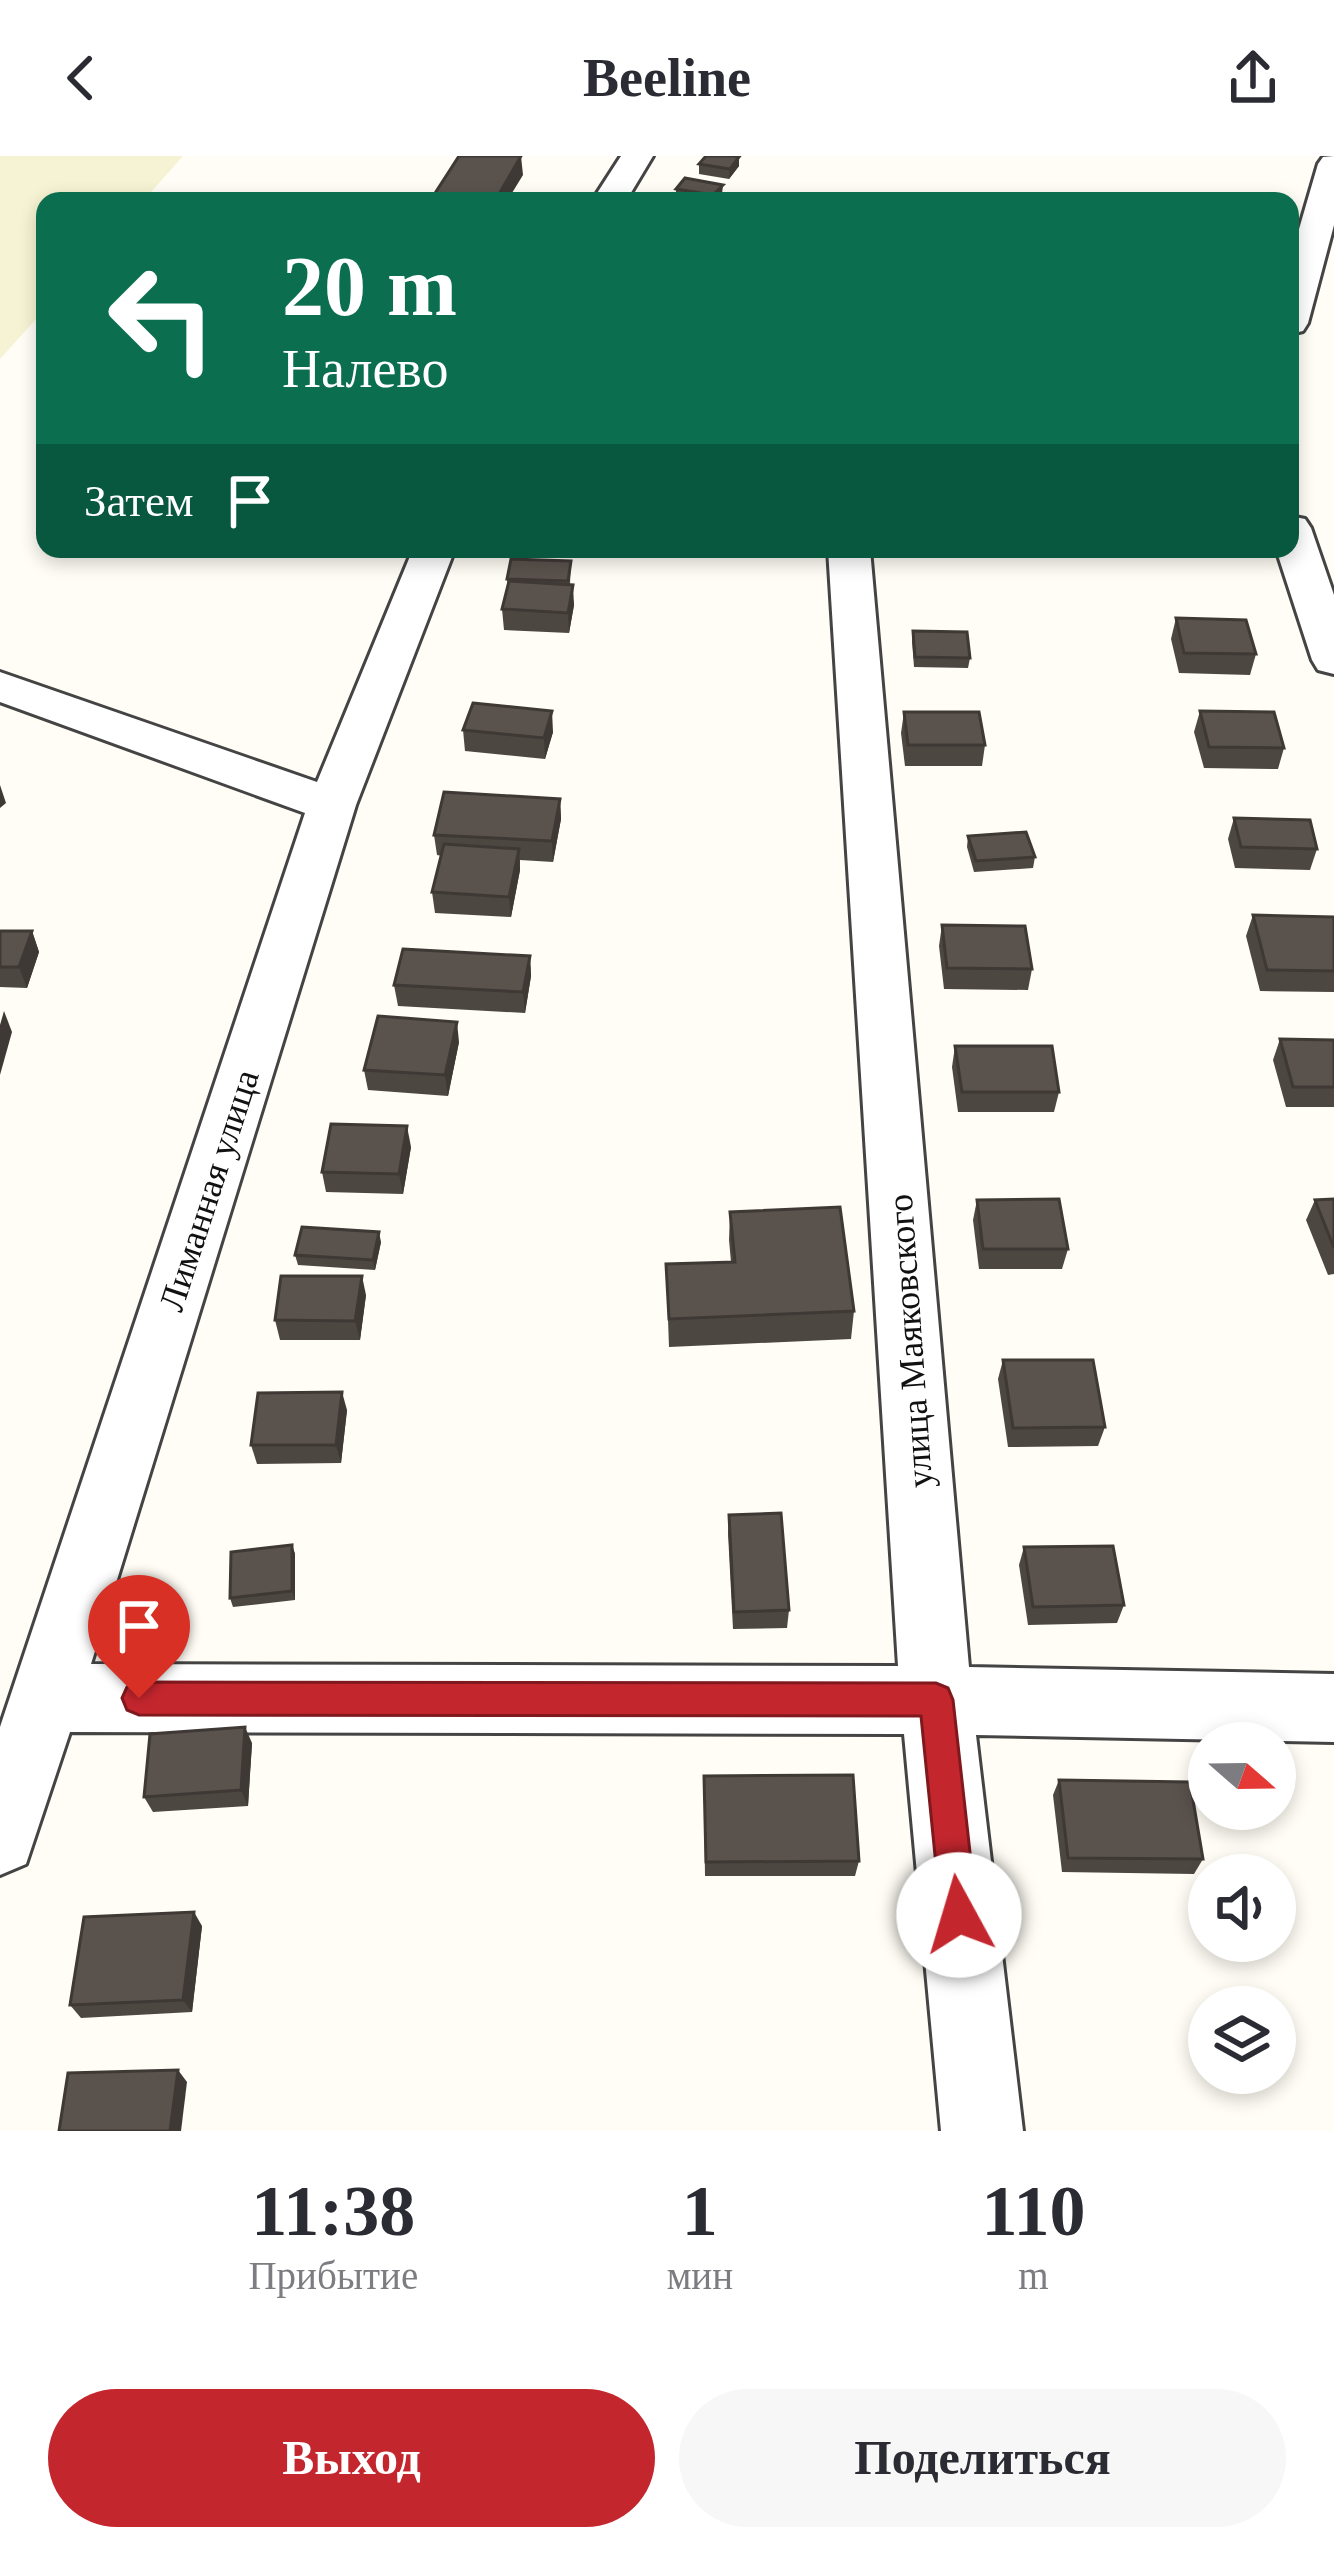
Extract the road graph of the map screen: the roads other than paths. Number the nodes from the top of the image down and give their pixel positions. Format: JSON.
{"nodes":[{"id":1,"x":637,"y":156,"type":"edge"},
{"id":2,"x":1334,"y":164,"type":"edge"},
{"id":3,"x":615,"y":192,"type":"edge"},
{"id":4,"x":1299,"y":290,"type":"edge"},
{"id":5,"x":1299,"y":555,"type":"edge"},
{"id":6,"x":430,"y":558,"type":"edge"},
{"id":7,"x":850,"y":558,"type":"edge"},
{"id":8,"x":1334,"y":659,"type":"edge"},
{"id":9,"x":0,"y":686,"type":"edge"},
{"id":10,"x":332,"y":805,"type":"junction"},
{"id":11,"x":45,"y":1698,"type":"junction"},
{"id":12,"x":936,"y":1700,"type":"junction"},
{"id":13,"x":1334,"y":1708,"type":"edge"},
{"id":14,"x":0,"y":1838,"type":"edge"},
{"id":15,"x":982,"y":2131,"type":"edge"}],
"edges":[{"from":1,"to":3,"type":"street"},
{"from":2,"to":4,"type":"street"},
{"from":5,"to":8,"type":"street"},
{"from":6,"to":10,"type":"street","name":"Лиманная улица"},
{"from":7,"to":12,"type":"street","name":"улица Маяковского"},
{"from":9,"to":10,"type":"street"},
{"from":10,"to":11,"type":"street","name":"Лиманная улица"},
{"from":11,"to":12,"type":"street"},
{"from":11,"to":14,"type":"street","name":"Лиманная улица"},
{"from":12,"to":13,"type":"street"},
{"from":12,"to":15,"type":"street","name":"улица Маяковского"}]}
